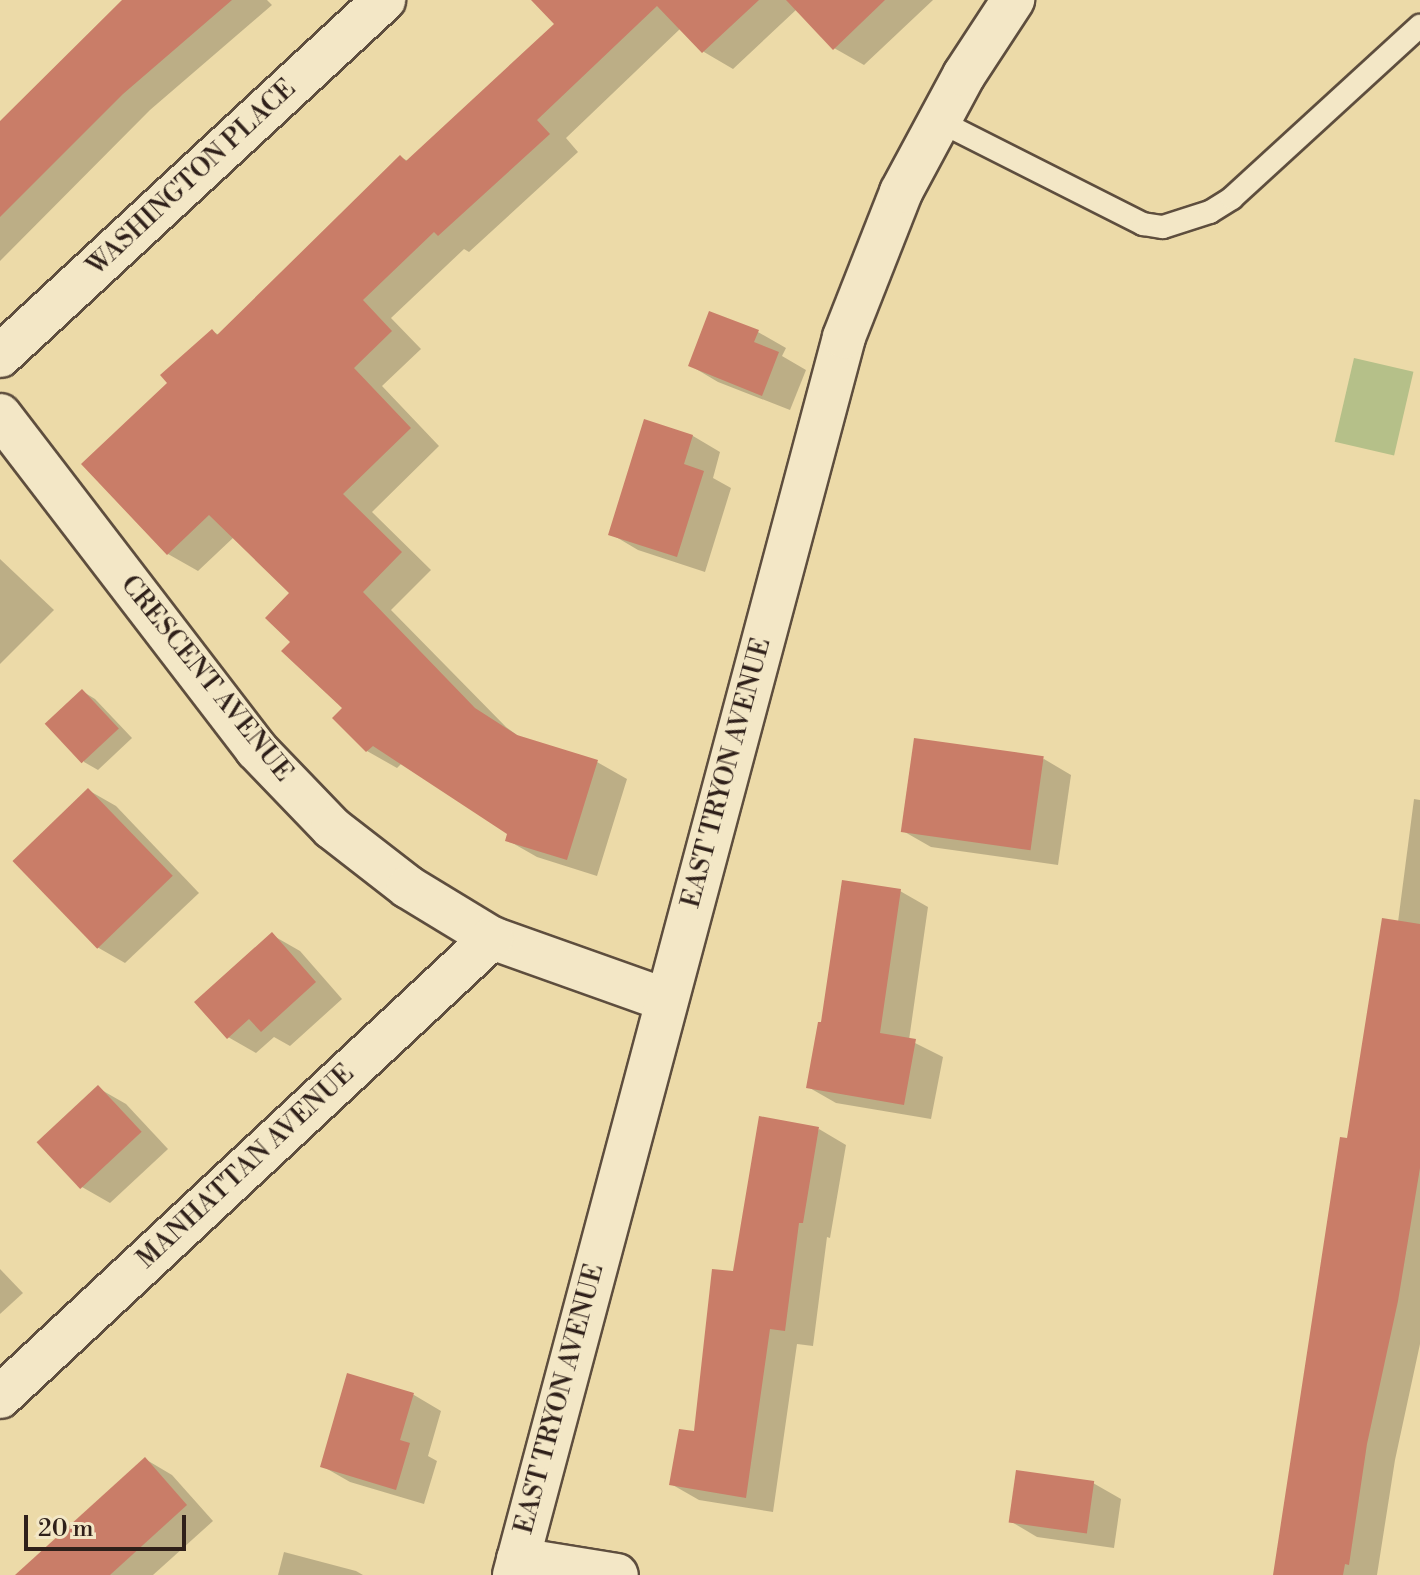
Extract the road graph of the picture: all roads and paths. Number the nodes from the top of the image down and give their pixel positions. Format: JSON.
{"nodes":[{"id":1,"x":384,"y":0,"type":"edge"},
{"id":2,"x":1013,"y":0,"type":"edge"},
{"id":3,"x":1420,"y":26,"type":"edge"},
{"id":4,"x":939,"y":121,"type":"junction"},
{"id":5,"x":0,"y":356,"type":"edge"},
{"id":6,"x":0,"y":415,"type":"edge"},
{"id":7,"x":492,"y":938,"type":"junction"},
{"id":8,"x":666,"y":1000,"type":"junction"},
{"id":9,"x":0,"y":1397,"type":"edge"},
{"id":10,"x":516,"y":1567,"type":"edge"},
{"id":11,"x":617,"y":1575,"type":"edge"}],
"edges":[{"from":1,"to":5,"type":"street","name":"WASHINGTON PLACE"},
{"from":2,"to":4,"type":"street","name":"EAST TRYON AVENUE"},
{"from":3,"to":4,"type":"lane"},
{"from":4,"to":8,"type":"street","name":"EAST TRYON AVENUE"},
{"from":6,"to":7,"type":"street","name":"CRESCENT AVENUE"},
{"from":7,"to":8,"type":"street","name":"CRESCENT AVENUE"},
{"from":7,"to":9,"type":"street","name":"MANHATTAN AVENUE"},
{"from":8,"to":10,"type":"street","name":"EAST TRYON AVENUE"},
{"from":10,"to":11,"type":"street"}]}
